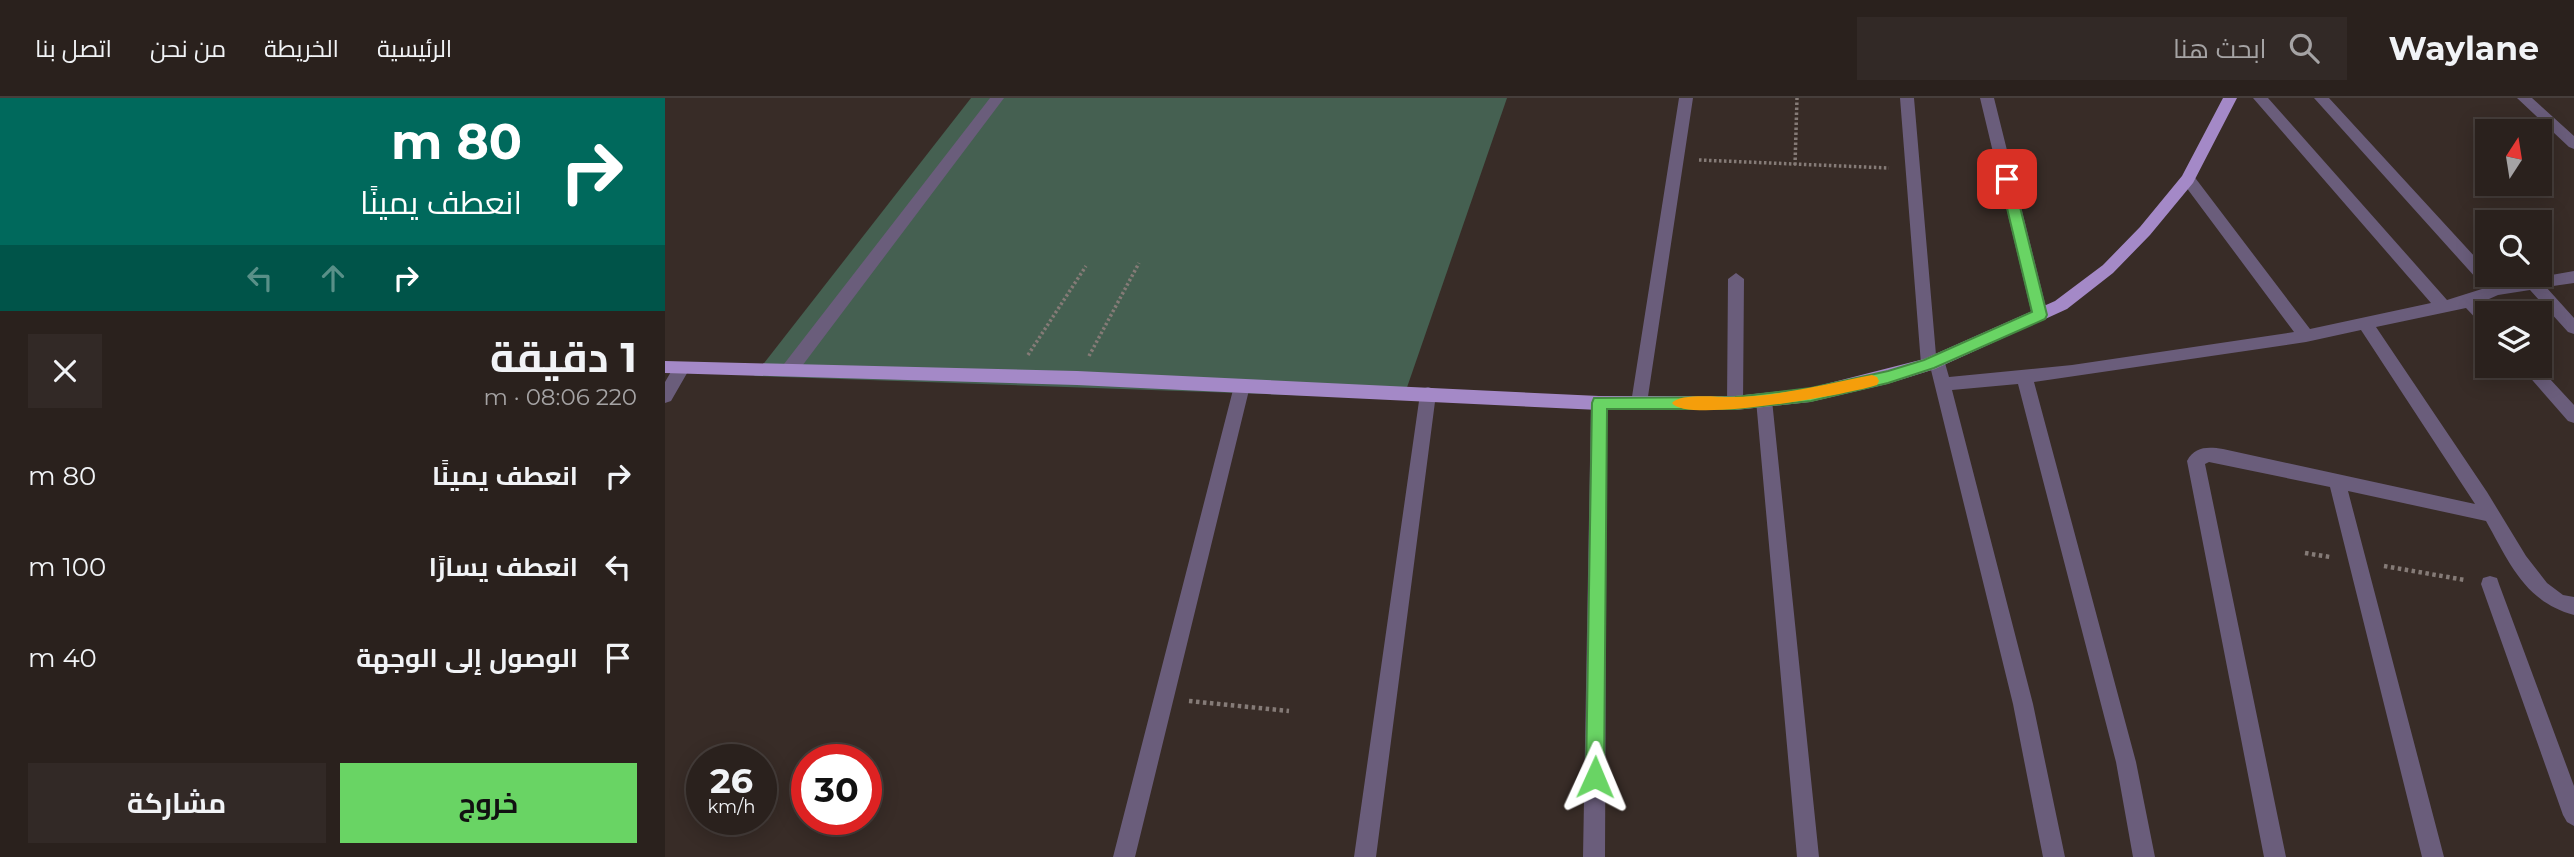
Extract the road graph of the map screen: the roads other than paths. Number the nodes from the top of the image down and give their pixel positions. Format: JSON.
{"nodes":[{"id":1,"x":997,"y":98,"type":"edge"},
{"id":2,"x":1686,"y":98,"type":"edge"},
{"id":3,"x":1907,"y":98,"type":"edge"},
{"id":4,"x":1987,"y":98,"type":"edge"},
{"id":5,"x":2230,"y":98,"type":"edge"},
{"id":6,"x":2260,"y":98,"type":"edge"},
{"id":7,"x":2321,"y":98,"type":"edge"},
{"id":8,"x":2524,"y":98,"type":"edge"},
{"id":9,"x":2574,"y":144,"type":"edge"},
{"id":10,"x":2188,"y":178,"type":"junction"},
{"id":11,"x":2574,"y":276,"type":"edge"},
{"id":12,"x":1736,"y":279,"type":"dead end"},
{"id":13,"x":2552,"y":280,"type":"edge"},
{"id":14,"x":2515,"y":287,"type":"edge"},
{"id":15,"x":2537,"y":287,"type":"edge"},
{"id":16,"x":2496,"y":290,"type":"junction"},
{"id":17,"x":2469,"y":302,"type":"junction"},
{"id":18,"x":2444,"y":307,"type":"junction"},
{"id":19,"x":2475,"y":308,"type":"edge"},
{"id":20,"x":2040,"y":315,"type":"junction"},
{"id":21,"x":2366,"y":325,"type":"junction"},
{"id":22,"x":2574,"y":328,"type":"edge"},
{"id":23,"x":2306,"y":336,"type":"junction"},
{"id":24,"x":1933,"y":362,"type":"junction"},
{"id":25,"x":673,"y":368,"type":"edge"},
{"id":26,"x":790,"y":369,"type":"junction"},
{"id":27,"x":2024,"y":376,"type":"junction"},
{"id":28,"x":2539,"y":378,"type":"edge"},
{"id":29,"x":1942,"y":384,"type":"junction"},
{"id":30,"x":1242,"y":386,"type":"junction"},
{"id":31,"x":1428,"y":394,"type":"junction"},
{"id":32,"x":665,"y":396,"type":"edge"},
{"id":33,"x":1764,"y":400,"type":"junction"},
{"id":34,"x":1599,"y":403,"type":"junction"},
{"id":35,"x":1639,"y":403,"type":"junction"},
{"id":36,"x":1735,"y":403,"type":"junction"},
{"id":37,"x":2574,"y":416,"type":"edge"},
{"id":38,"x":2337,"y":481,"type":"junction"},
{"id":39,"x":2492,"y":515,"type":"junction"},
{"id":40,"x":2490,"y":584,"type":"road end"},
{"id":41,"x":2574,"y":606,"type":"edge"},
{"id":42,"x":2574,"y":815,"type":"edge"},
{"id":43,"x":1124,"y":857,"type":"edge"},
{"id":44,"x":1365,"y":857,"type":"edge"},
{"id":45,"x":1594,"y":857,"type":"edge"},
{"id":46,"x":1808,"y":857,"type":"edge"},
{"id":47,"x":2054,"y":857,"type":"edge"},
{"id":48,"x":2144,"y":857,"type":"edge"},
{"id":49,"x":2274,"y":857,"type":"edge"},
{"id":50,"x":2433,"y":857,"type":"edge"}],
"edges":[{"from":1,"to":26,"type":"street"},
{"from":2,"to":35,"type":"street"},
{"from":3,"to":24,"type":"street"},
{"from":4,"to":20,"type":"street"},
{"from":5,"to":10,"type":"main road"},
{"from":6,"to":18,"type":"street"},
{"from":7,"to":16,"type":"street"},
{"from":8,"to":9,"type":"street"},
{"from":10,"to":20,"type":"main road"},
{"from":10,"to":23,"type":"street"},
{"from":11,"to":13,"type":"street"},
{"from":12,"to":36,"type":"street"},
{"from":14,"to":16,"type":"street"},
{"from":15,"to":22,"type":"street"},
{"from":16,"to":17,"type":"street"},
{"from":17,"to":18,"type":"street"},
{"from":17,"to":19,"type":"street"},
{"from":18,"to":21,"type":"street"},
{"from":20,"to":24,"type":"main road"},
{"from":21,"to":23,"type":"street"},
{"from":21,"to":39,"type":"street"},
{"from":23,"to":27,"type":"street"},
{"from":24,"to":29,"type":"street"},
{"from":24,"to":33,"type":"main road"},
{"from":25,"to":26,"type":"main road"},
{"from":25,"to":32,"type":"street"},
{"from":26,"to":30,"type":"main road"},
{"from":27,"to":29,"type":"street"},
{"from":27,"to":48,"type":"street"},
{"from":28,"to":37,"type":"street"},
{"from":29,"to":47,"type":"street"},
{"from":30,"to":31,"type":"main road"},
{"from":30,"to":43,"type":"street"},
{"from":31,"to":34,"type":"main road"},
{"from":31,"to":44,"type":"street"},
{"from":33,"to":36,"type":"main road"},
{"from":33,"to":46,"type":"street"},
{"from":34,"to":35,"type":"main road"},
{"from":34,"to":45,"type":"street"},
{"from":35,"to":36,"type":"main road"},
{"from":38,"to":39,"type":"street"},
{"from":38,"to":49,"type":"street"},
{"from":38,"to":50,"type":"street"},
{"from":39,"to":41,"type":"street"},
{"from":40,"to":42,"type":"street"}]}
